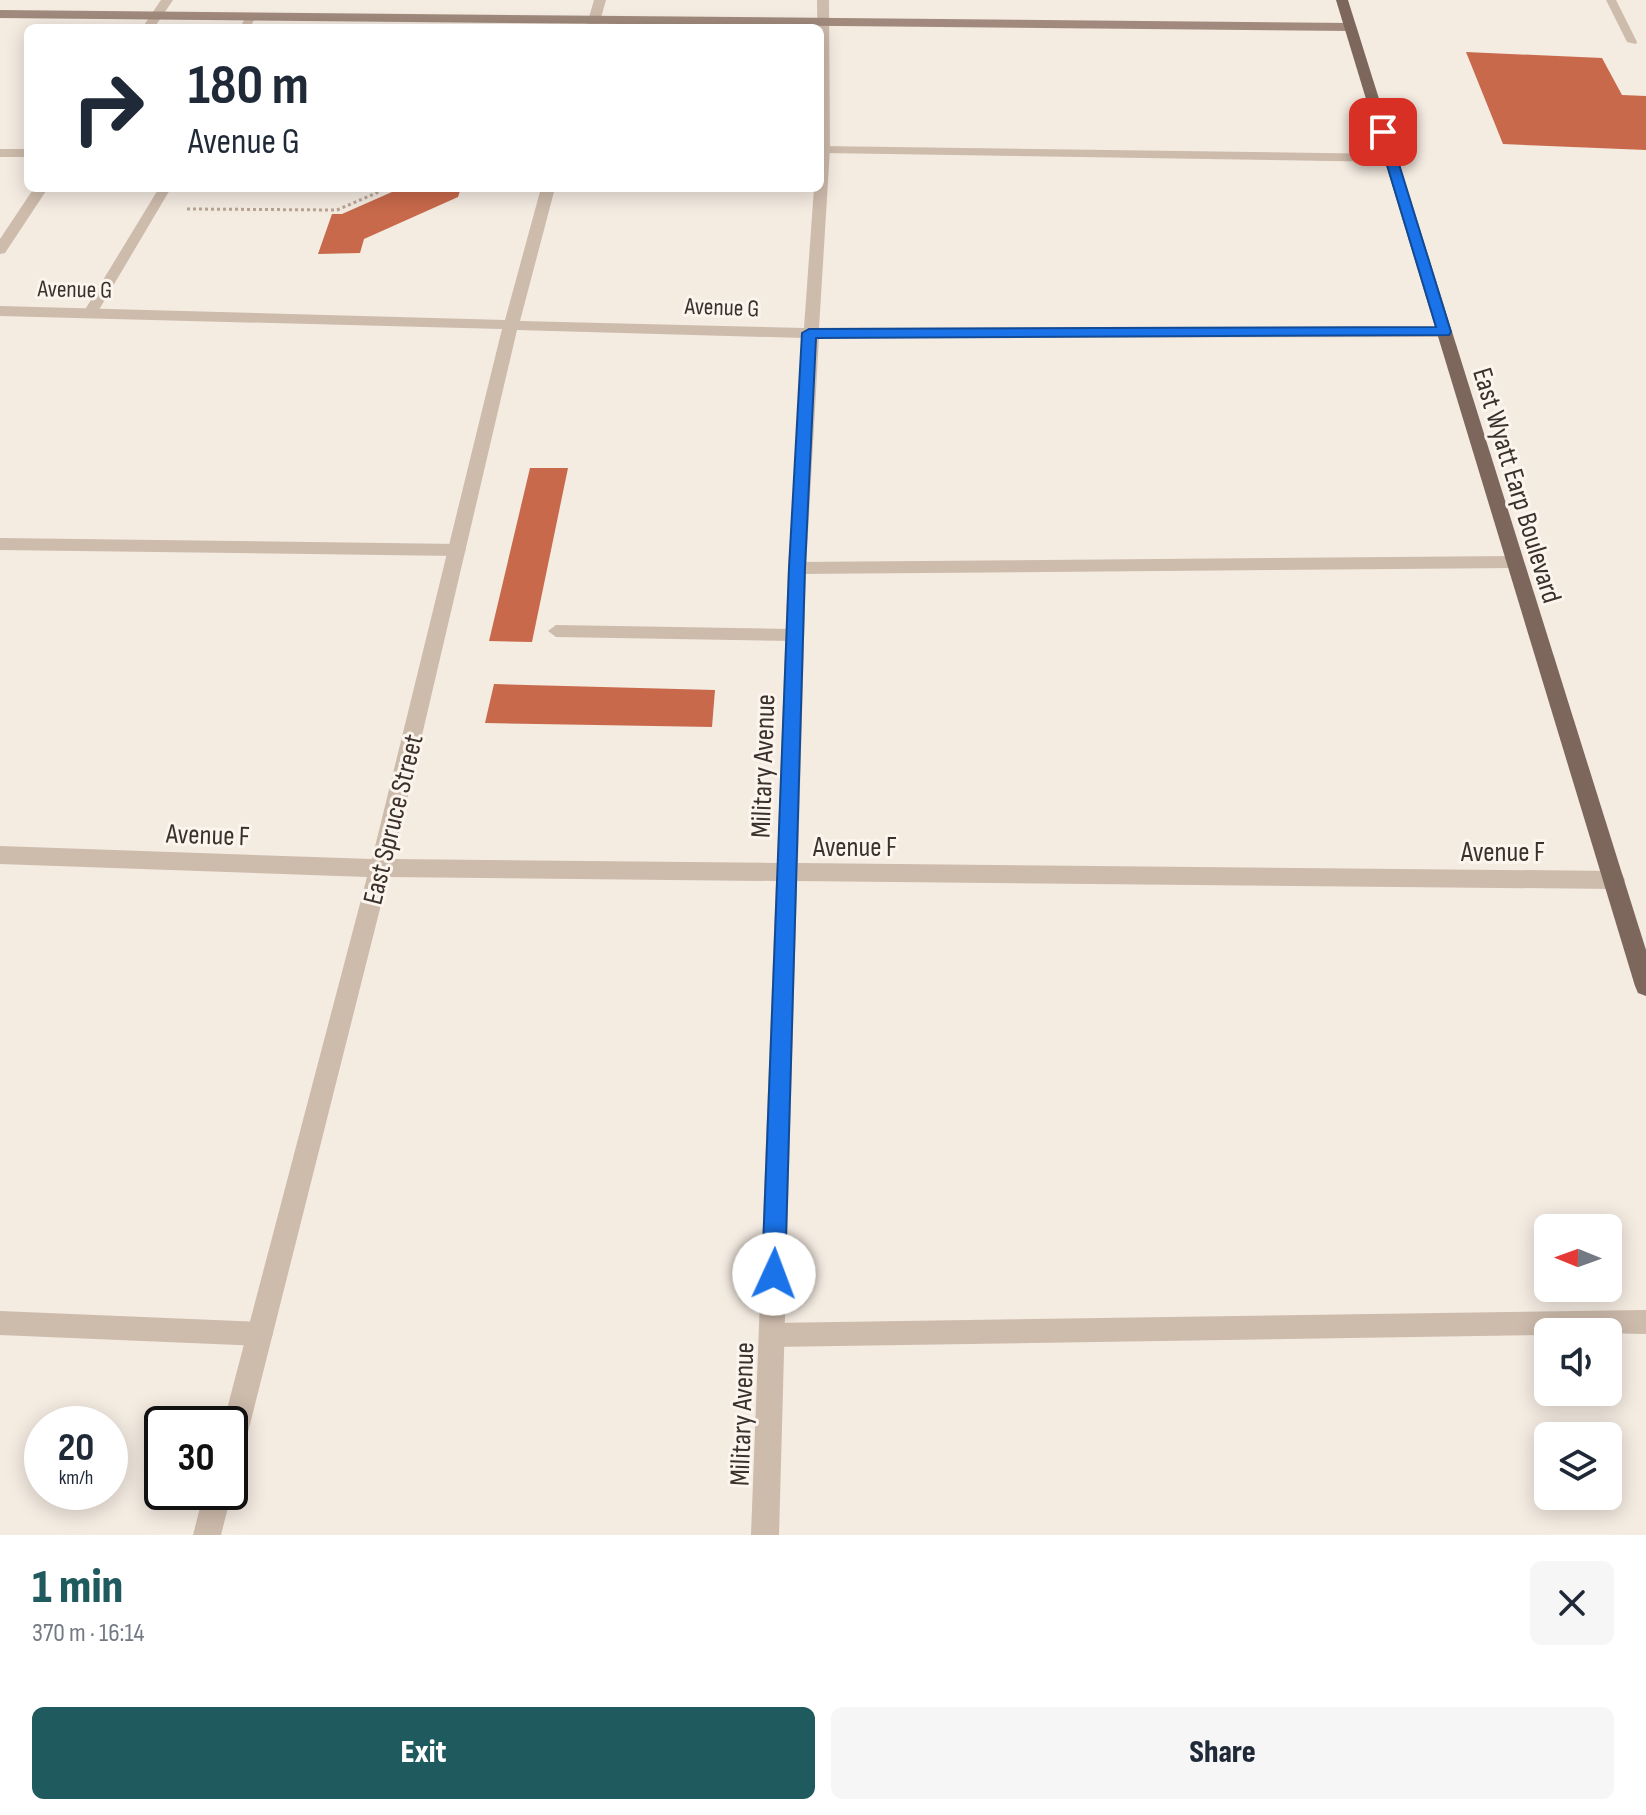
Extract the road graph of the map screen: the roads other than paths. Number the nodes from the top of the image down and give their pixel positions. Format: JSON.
{"nodes":[{"id":1,"x":167,"y":0,"type":"edge"},
{"id":2,"x":600,"y":0,"type":"edge"},
{"id":3,"x":823,"y":0,"type":"edge"},
{"id":4,"x":1342,"y":0,"type":"edge"},
{"id":5,"x":1611,"y":0,"type":"edge"},
{"id":6,"x":0,"y":14,"type":"edge"},
{"id":7,"x":156,"y":15,"type":"junction"},
{"id":8,"x":248,"y":22,"type":"edge"},
{"id":9,"x":822,"y":22,"type":"junction"},
{"id":10,"x":150,"y":24,"type":"edge"},
{"id":11,"x":594,"y":24,"type":"edge"},
{"id":12,"x":1350,"y":27,"type":"junction"},
{"id":13,"x":1632,"y":42,"type":"dead end"},
{"id":14,"x":824,"y":149,"type":"edge"},
{"id":15,"x":0,"y":153,"type":"edge"},
{"id":16,"x":24,"y":153,"type":"edge"},
{"id":17,"x":1391,"y":158,"type":"junction"},
{"id":18,"x":38,"y":192,"type":"edge"},
{"id":19,"x":163,"y":192,"type":"edge"},
{"id":20,"x":547,"y":192,"type":"edge"},
{"id":21,"x":820,"y":192,"type":"edge"},
{"id":22,"x":0,"y":250,"type":"edge"},
{"id":23,"x":0,"y":311,"type":"edge"},
{"id":24,"x":90,"y":313,"type":"junction"},
{"id":25,"x":511,"y":325,"type":"junction"},
{"id":26,"x":1444,"y":332,"type":"junction"},
{"id":27,"x":809,"y":333,"type":"junction"},
{"id":28,"x":0,"y":544,"type":"edge"},
{"id":29,"x":458,"y":550,"type":"junction"},
{"id":30,"x":1515,"y":562,"type":"junction"},
{"id":31,"x":797,"y":568,"type":"junction"},
{"id":32,"x":556,"y":631,"type":"dead end"},
{"id":33,"x":795,"y":635,"type":"junction"},
{"id":34,"x":0,"y":855,"type":"edge"},
{"id":35,"x":380,"y":868,"type":"junction"},
{"id":36,"x":786,"y":873,"type":"junction"},
{"id":37,"x":1614,"y":880,"type":"junction"},
{"id":38,"x":1646,"y":986,"type":"edge"},
{"id":39,"x":1646,"y":1322,"type":"edge"},
{"id":40,"x":0,"y":1323,"type":"edge"},
{"id":41,"x":261,"y":1334,"type":"junction"},
{"id":42,"x":772,"y":1335,"type":"junction"},
{"id":43,"x":241,"y":1406,"type":"edge"},
{"id":44,"x":213,"y":1510,"type":"edge"},
{"id":45,"x":207,"y":1535,"type":"edge"},
{"id":46,"x":765,"y":1535,"type":"edge"}],
"edges":[{"from":1,"to":7,"type":"street"},
{"from":2,"to":11,"type":"street"},
{"from":3,"to":9,"type":"street","name":"Military Avenue"},
{"from":4,"to":12,"type":"main road","name":"East Wyatt Earp Boulevard"},
{"from":5,"to":13,"type":"lane"},
{"from":6,"to":7,"type":"street"},
{"from":7,"to":8,"type":"street"},
{"from":7,"to":10,"type":"street"},
{"from":8,"to":11,"type":"street"},
{"from":9,"to":11,"type":"street"},
{"from":9,"to":12,"type":"street"},
{"from":12,"to":17,"type":"main road","name":"East Wyatt Earp Boulevard"},
{"from":14,"to":17,"type":"lane"},
{"from":15,"to":16,"type":"lane"},
{"from":17,"to":26,"type":"main road","name":"East Wyatt Earp Boulevard"},
{"from":18,"to":22,"type":"street"},
{"from":19,"to":24,"type":"lane"},
{"from":20,"to":25,"type":"street","name":"East Spruce Street"},
{"from":21,"to":27,"type":"street","name":"Military Avenue"},
{"from":23,"to":24,"type":"street","name":"Avenue G"},
{"from":24,"to":25,"type":"street","name":"Avenue G"},
{"from":25,"to":27,"type":"street","name":"Avenue G"},
{"from":25,"to":29,"type":"street","name":"East Spruce Street"},
{"from":26,"to":27,"type":"street","name":"Avenue G"},
{"from":26,"to":30,"type":"main road","name":"East Wyatt Earp Boulevard"},
{"from":27,"to":31,"type":"street","name":"Military Avenue"},
{"from":28,"to":29,"type":"lane"},
{"from":29,"to":35,"type":"street","name":"East Spruce Street"},
{"from":30,"to":31,"type":"lane"},
{"from":30,"to":37,"type":"main road","name":"East Wyatt Earp Boulevard"},
{"from":31,"to":33,"type":"street","name":"Military Avenue"},
{"from":32,"to":33,"type":"lane"},
{"from":33,"to":36,"type":"street","name":"Military Avenue"},
{"from":34,"to":35,"type":"street","name":"Avenue F"},
{"from":35,"to":36,"type":"street","name":"Avenue F"},
{"from":35,"to":41,"type":"street","name":"East Spruce Street"},
{"from":36,"to":37,"type":"street","name":"Avenue F"},
{"from":36,"to":42,"type":"street","name":"Military Avenue"},
{"from":37,"to":38,"type":"main road","name":"East Wyatt Earp Boulevard"},
{"from":39,"to":42,"type":"lane"},
{"from":40,"to":41,"type":"lane"},
{"from":41,"to":43,"type":"street","name":"East Spruce Street"},
{"from":42,"to":46,"type":"street","name":"Military Avenue"},
{"from":44,"to":45,"type":"street"}]}
